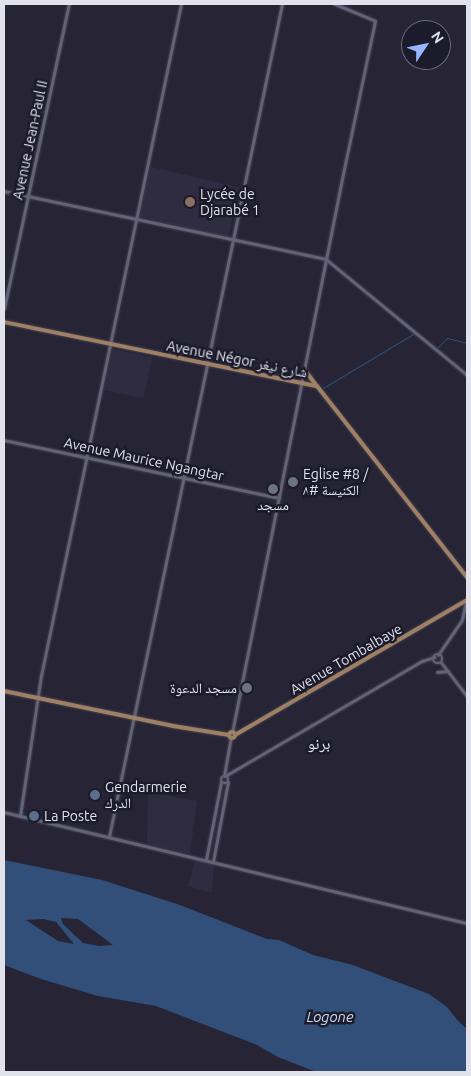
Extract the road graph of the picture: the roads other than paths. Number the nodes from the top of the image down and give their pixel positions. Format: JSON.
{"nodes":[{"id":1,"x":69,"y":4,"type":"edge"},
{"id":2,"x":180,"y":4,"type":"edge"},
{"id":3,"x":282,"y":4,"type":"edge"},
{"id":4,"x":334,"y":4,"type":"edge"},
{"id":5,"x":4,"y":191,"type":"edge"},
{"id":6,"x":29,"y":196,"type":"junction"},
{"id":7,"x":136,"y":218,"type":"junction"},
{"id":8,"x":234,"y":239,"type":"junction"},
{"id":9,"x":326,"y":259,"type":"junction"},
{"id":10,"x":4,"y":308,"type":"edge"},
{"id":11,"x":4,"y":322,"type":"edge"},
{"id":12,"x":109,"y":344,"type":"junction"},
{"id":13,"x":208,"y":365,"type":"junction"},
{"id":14,"x":304,"y":368,"type":"junction"},
{"id":15,"x":467,"y":376,"type":"edge"},
{"id":16,"x":302,"y":384,"type":"junction"},
{"id":17,"x":317,"y":386,"type":"junction"},
{"id":18,"x":4,"y":440,"type":"edge"},
{"id":19,"x":86,"y":458,"type":"junction"},
{"id":20,"x":184,"y":478,"type":"junction"},
{"id":21,"x":279,"y":499,"type":"junction"},
{"id":22,"x":467,"y":577,"type":"edge"},
{"id":23,"x":467,"y":600,"type":"edge"},
{"id":24,"x":438,"y":655,"type":"junction"},
{"id":25,"x":434,"y":657,"type":"junction"},
{"id":26,"x":441,"y":662,"type":"junction"},
{"id":27,"x":448,"y":671,"type":"junction"},
{"id":28,"x":437,"y":672,"type":"dead end"},
{"id":29,"x":4,"y":691,"type":"edge"},
{"id":30,"x":467,"y":696,"type":"edge"},
{"id":31,"x":36,"y":697,"type":"junction"},
{"id":32,"x":135,"y":718,"type":"junction"},
{"id":33,"x":232,"y":735,"type":"junction"},
{"id":34,"x":235,"y":772,"type":"junction"},
{"id":35,"x":224,"y":776,"type":"junction"},
{"id":36,"x":228,"y":781,"type":"junction"},
{"id":37,"x":221,"y":782,"type":"junction"},
{"id":38,"x":4,"y":812,"type":"edge"},
{"id":39,"x":20,"y":816,"type":"junction"},
{"id":40,"x":109,"y":838,"type":"junction"},
{"id":41,"x":206,"y":860,"type":"junction"},
{"id":42,"x":213,"y":862,"type":"junction"},
{"id":43,"x":467,"y":923,"type":"edge"}],
"edges":[{"from":1,"to":6,"type":"street","name":"Avenue Jean-Paul II"},
{"from":2,"to":7,"type":"street"},
{"from":3,"to":8,"type":"street"},
{"from":4,"to":9,"type":"street"},
{"from":5,"to":6,"type":"street"},
{"from":6,"to":7,"type":"street"},
{"from":6,"to":10,"type":"street","name":"Avenue Jean-Paul II"},
{"from":7,"to":8,"type":"street"},
{"from":7,"to":12,"type":"street"},
{"from":8,"to":9,"type":"street"},
{"from":8,"to":13,"type":"street"},
{"from":9,"to":14,"type":"street"},
{"from":9,"to":15,"type":"street"},
{"from":11,"to":12,"type":"main road","name":"Avenue Négor شارع نيغر"},
{"from":12,"to":13,"type":"main road","name":"Avenue Négor شارع نيغر"},
{"from":12,"to":19,"type":"street"},
{"from":13,"to":16,"type":"main road","name":"Avenue Négor شارع نيغر"},
{"from":13,"to":20,"type":"street"},
{"from":14,"to":16,"type":"street"},
{"from":14,"to":17,"type":"main road"},
{"from":16,"to":17,"type":"main road","name":"Avenue Négor شارع نيغر"},
{"from":16,"to":21,"type":"street"},
{"from":17,"to":22,"type":"main road","name":"Avenue Négor شارع نيغر"},
{"from":18,"to":19,"type":"street","name":"Avenue Maurice Ngangtar"},
{"from":19,"to":20,"type":"street","name":"Avenue Maurice Ngangtar"},
{"from":19,"to":31,"type":"street"},
{"from":20,"to":21,"type":"street","name":"Avenue Maurice Ngangtar"},
{"from":20,"to":32,"type":"street"},
{"from":21,"to":33,"type":"street"},
{"from":23,"to":24,"type":"street"},
{"from":23,"to":33,"type":"main road","name":"Avenue Tombalbaye"},
{"from":24,"to":25,"type":"street"},
{"from":24,"to":26,"type":"street"},
{"from":25,"to":26,"type":"street"},
{"from":25,"to":34,"type":"street"},
{"from":26,"to":27,"type":"street"},
{"from":27,"to":28,"type":"street"},
{"from":27,"to":30,"type":"street"},
{"from":29,"to":31,"type":"main road"},
{"from":31,"to":32,"type":"main road"},
{"from":31,"to":39,"type":"street"},
{"from":32,"to":33,"type":"main road"},
{"from":32,"to":40,"type":"street"},
{"from":33,"to":35,"type":"street"},
{"from":34,"to":35,"type":"street"},
{"from":34,"to":36,"type":"street"},
{"from":35,"to":36,"type":"street"},
{"from":35,"to":37,"type":"street"},
{"from":36,"to":37,"type":"street"},
{"from":36,"to":42,"type":"street"},
{"from":37,"to":41,"type":"street"},
{"from":38,"to":39,"type":"street"},
{"from":39,"to":40,"type":"street"},
{"from":40,"to":41,"type":"street"},
{"from":41,"to":42,"type":"street"},
{"from":42,"to":43,"type":"street"}]}
